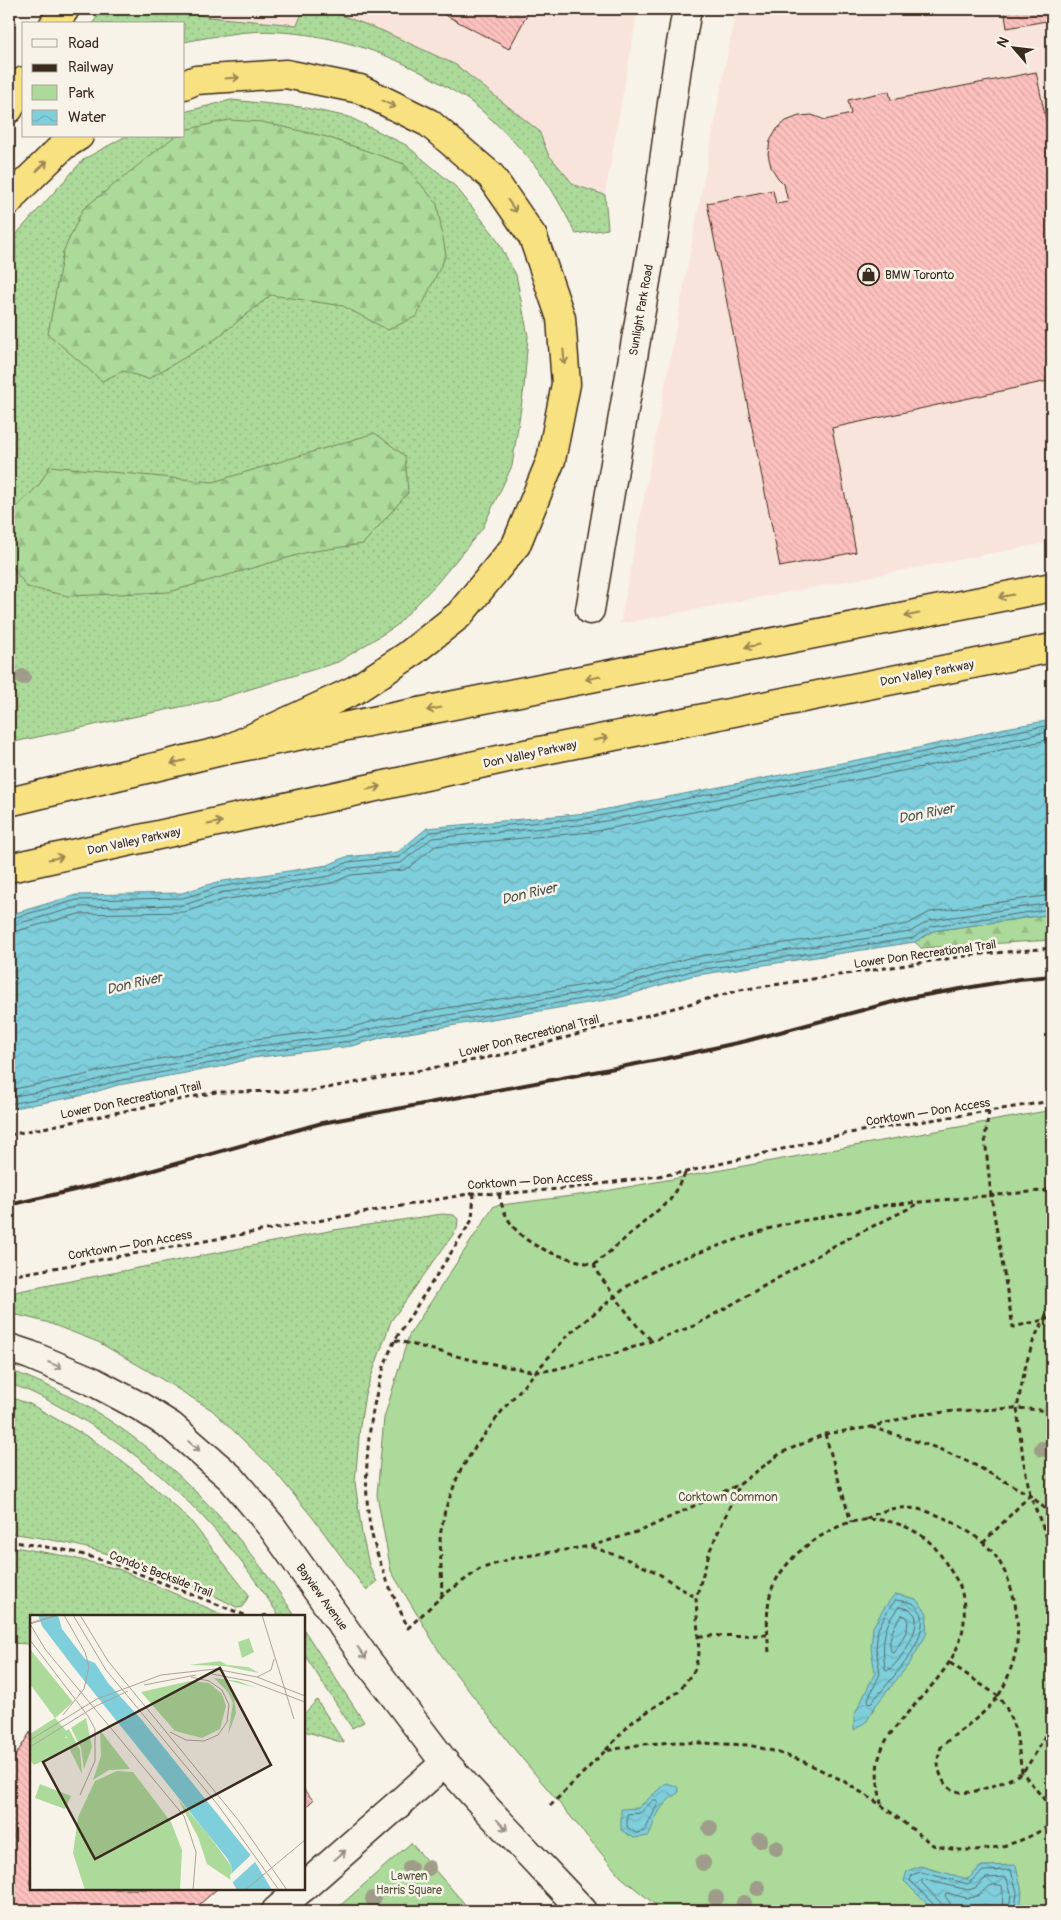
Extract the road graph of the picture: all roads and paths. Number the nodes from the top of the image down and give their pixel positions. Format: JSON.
{"nodes":[{"id":1,"x":65,"y":9,"type":"edge"},
{"id":2,"x":688,"y":9,"type":"edge"},
{"id":3,"x":55,"y":22,"type":"edge"},
{"id":4,"x":185,"y":84,"type":"edge"},
{"id":5,"x":22,"y":85,"type":"edge"},
{"id":6,"x":9,"y":109,"type":"edge"},
{"id":7,"x":76,"y":138,"type":"edge"},
{"id":8,"x":9,"y":201,"type":"edge"},
{"id":9,"x":1052,"y":587,"type":"edge"},
{"id":10,"x":590,"y":610,"type":"dead end"},
{"id":11,"x":1052,"y":648,"type":"edge"},
{"id":12,"x":226,"y":750,"type":"junction"},
{"id":13,"x":9,"y":802,"type":"edge"},
{"id":14,"x":9,"y":868,"type":"edge"},
{"id":15,"x":1052,"y":948,"type":"edge"},
{"id":16,"x":1052,"y":1101,"type":"edge"},
{"id":17,"x":989,"y":1111,"type":"junction"},
{"id":18,"x":9,"y":1135,"type":"edge"},
{"id":19,"x":686,"y":1172,"type":"junction"},
{"id":20,"x":1052,"y":1190,"type":"edge"},
{"id":21,"x":474,"y":1193,"type":"junction"},
{"id":22,"x":499,"y":1194,"type":"junction"},
{"id":23,"x":991,"y":1196,"type":"junction"},
{"id":24,"x":923,"y":1202,"type":"junction"},
{"id":25,"x":594,"y":1265,"type":"junction"},
{"id":26,"x":9,"y":1276,"type":"edge"},
{"id":27,"x":615,"y":1296,"type":"junction"},
{"id":28,"x":1052,"y":1304,"type":"edge"},
{"id":29,"x":1052,"y":1318,"type":"edge"},
{"id":30,"x":1043,"y":1320,"type":"junction"},
{"id":31,"x":395,"y":1340,"type":"junction"},
{"id":32,"x":652,"y":1342,"type":"junction"},
{"id":33,"x":9,"y":1348,"type":"edge"},
{"id":34,"x":536,"y":1372,"type":"junction"},
{"id":35,"x":1017,"y":1408,"type":"junction"},
{"id":36,"x":1052,"y":1411,"type":"edge"},
{"id":37,"x":871,"y":1426,"type":"junction"},
{"id":38,"x":825,"y":1434,"type":"junction"},
{"id":39,"x":740,"y":1484,"type":"junction"},
{"id":40,"x":1030,"y":1495,"type":"junction"},
{"id":41,"x":1052,"y":1515,"type":"edge"},
{"id":42,"x":865,"y":1520,"type":"junction"},
{"id":43,"x":851,"y":1522,"type":"junction"},
{"id":44,"x":9,"y":1541,"type":"edge"},
{"id":45,"x":983,"y":1543,"type":"junction"},
{"id":46,"x":590,"y":1546,"type":"junction"},
{"id":47,"x":1052,"y":1550,"type":"edge"},
{"id":48,"x":442,"y":1596,"type":"junction"},
{"id":49,"x":696,"y":1598,"type":"junction"},
{"id":50,"x":244,"y":1615,"type":"edge"},
{"id":51,"x":767,"y":1635,"type":"junction"},
{"id":52,"x":699,"y":1636,"type":"junction"},
{"id":53,"x":769,"y":1652,"type":"dead end"},
{"id":54,"x":950,"y":1663,"type":"junction"},
{"id":55,"x":998,"y":1696,"type":"junction"},
{"id":56,"x":1052,"y":1722,"type":"edge"},
{"id":57,"x":605,"y":1750,"type":"junction"},
{"id":58,"x":446,"y":1763,"type":"junction"},
{"id":59,"x":1022,"y":1772,"type":"junction"},
{"id":60,"x":882,"y":1805,"type":"junction"},
{"id":61,"x":550,"y":1806,"type":"dead end"},
{"id":62,"x":1052,"y":1809,"type":"edge"},
{"id":63,"x":1052,"y":1823,"type":"edge"},
{"id":64,"x":1052,"y":1838,"type":"edge"},
{"id":65,"x":305,"y":1886,"type":"edge"},
{"id":66,"x":1052,"y":1889,"type":"edge"},
{"id":67,"x":301,"y":1890,"type":"edge"},
{"id":68,"x":276,"y":1911,"type":"edge"},
{"id":69,"x":583,"y":1911,"type":"edge"}],
"edges":[{"from":1,"to":3,"type":"highway"},
{"from":2,"to":10,"type":"street","name":"Sunlight Park Road"},
{"from":4,"to":12,"type":"highway","one_way":true},
{"from":5,"to":6,"type":"highway"},
{"from":8,"to":7,"type":"highway","one_way":true},
{"from":9,"to":12,"type":"highway","one_way":true},
{"from":14,"to":11,"type":"highway","name":"Don Valley Parkway","one_way":true},
{"from":12,"to":13,"type":"highway","one_way":true},
{"from":15,"to":18,"type":"path","name":"Lower Don Recreational Trail"},
{"from":16,"to":17,"type":"path","name":"Corktown — Don Access"},
{"from":17,"to":19,"type":"path","name":"Corktown — Don Access"},
{"from":17,"to":23,"type":"path"},
{"from":19,"to":22,"type":"path","name":"Corktown — Don Access"},
{"from":19,"to":25,"type":"path"},
{"from":20,"to":23,"type":"path"},
{"from":21,"to":22,"type":"path","name":"Corktown — Don Access"},
{"from":21,"to":26,"type":"path","name":"Corktown — Don Access"},
{"from":21,"to":31,"type":"path"},
{"from":22,"to":25,"type":"path"},
{"from":23,"to":24,"type":"path"},
{"from":23,"to":30,"type":"path"},
{"from":24,"to":27,"type":"path"},
{"from":24,"to":32,"type":"path"},
{"from":25,"to":27,"type":"path"},
{"from":27,"to":32,"type":"path"},
{"from":27,"to":34,"type":"path"},
{"from":28,"to":30,"type":"path"},
{"from":29,"to":30,"type":"path"},
{"from":30,"to":35,"type":"path"},
{"from":31,"to":34,"type":"path"},
{"from":31,"to":48,"type":"path"},
{"from":32,"to":34,"type":"path"},
{"from":33,"to":58,"type":"street","name":"Bayview Avenue","one_way":true},
{"from":34,"to":48,"type":"path"},
{"from":35,"to":36,"type":"path"},
{"from":35,"to":37,"type":"path"},
{"from":35,"to":40,"type":"path"},
{"from":37,"to":38,"type":"path"},
{"from":37,"to":40,"type":"path"},
{"from":38,"to":39,"type":"path"},
{"from":38,"to":43,"type":"path"},
{"from":39,"to":46,"type":"path"},
{"from":39,"to":49,"type":"path"},
{"from":40,"to":41,"type":"path"},
{"from":40,"to":45,"type":"path"},
{"from":40,"to":47,"type":"path"},
{"from":42,"to":43,"type":"path"},
{"from":42,"to":45,"type":"path"},
{"from":42,"to":54,"type":"path"},
{"from":43,"to":51,"type":"path"},
{"from":44,"to":50,"type":"path","name":"Condo's Backside Trail"},
{"from":45,"to":55,"type":"path"},
{"from":46,"to":48,"type":"path"},
{"from":46,"to":49,"type":"path"},
{"from":49,"to":52,"type":"path"},
{"from":51,"to":52,"type":"path"},
{"from":51,"to":53,"type":"path"},
{"from":52,"to":57,"type":"path"},
{"from":54,"to":55,"type":"path"},
{"from":54,"to":60,"type":"path"},
{"from":55,"to":59,"type":"path"},
{"from":55,"to":59,"type":"path"},
{"from":56,"to":59,"type":"path"},
{"from":57,"to":60,"type":"path"},
{"from":57,"to":61,"type":"path"},
{"from":65,"to":58,"type":"street","one_way":true},
{"from":58,"to":69,"type":"street","name":"Bayview Avenue","one_way":true},
{"from":59,"to":62,"type":"path"},
{"from":60,"to":63,"type":"path"},
{"from":64,"to":66,"type":"path"},
{"from":67,"to":68,"type":"street"}]}
